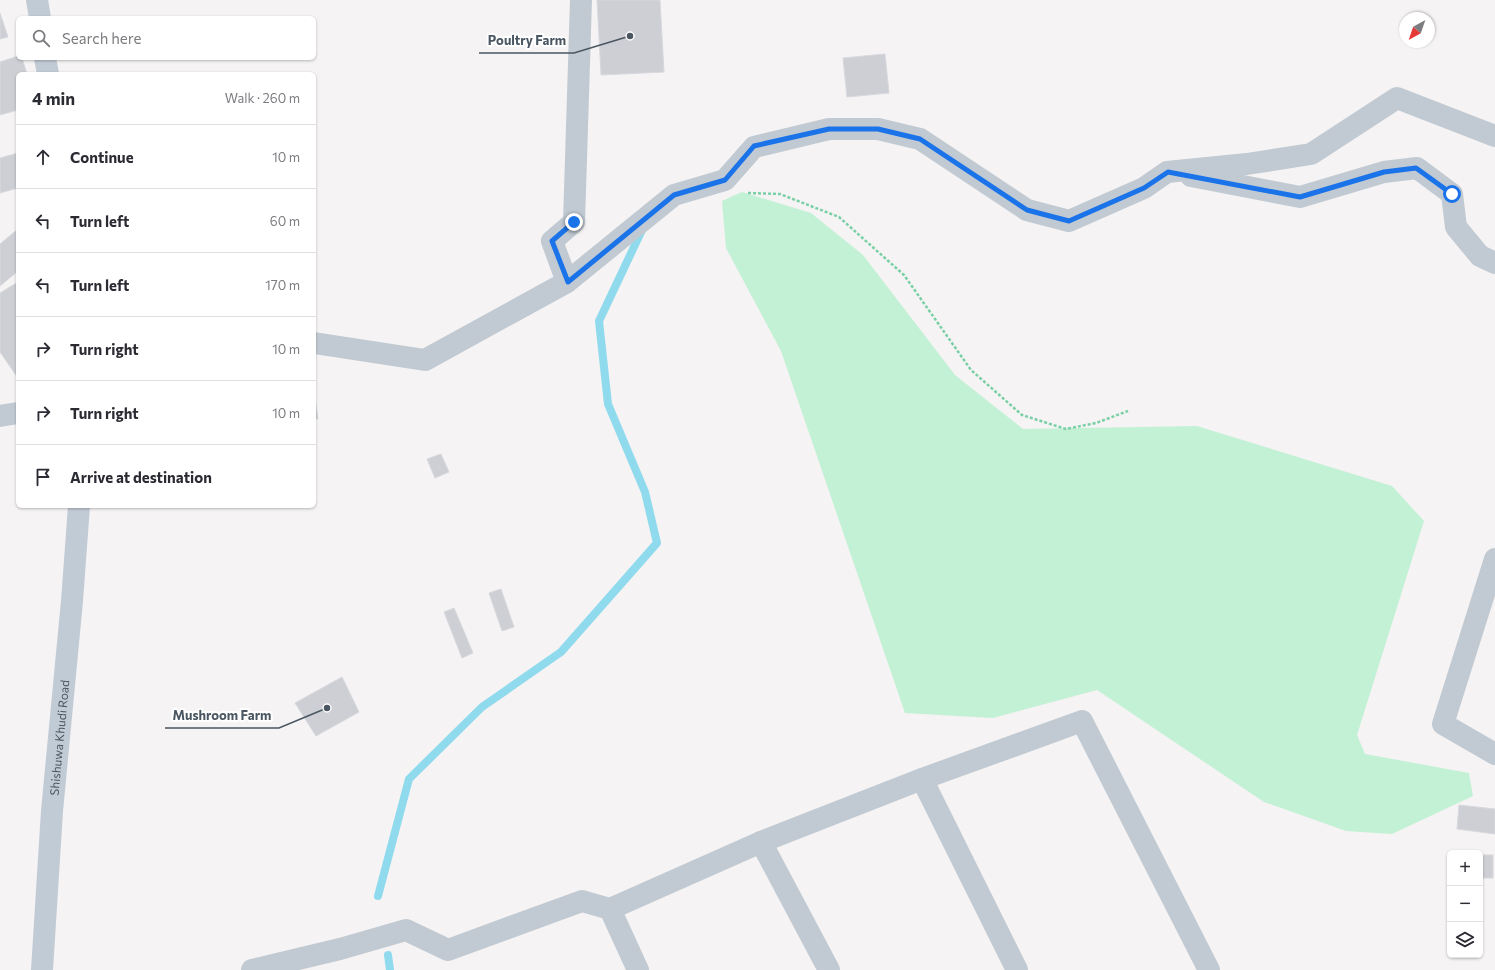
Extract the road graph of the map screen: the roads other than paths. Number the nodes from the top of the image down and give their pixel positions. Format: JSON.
{"nodes":[{"id":1,"x":37,"y":0,"type":"edge"},
{"id":2,"x":581,"y":0,"type":"edge"},
{"id":3,"x":40,"y":16,"type":"edge"},
{"id":4,"x":45,"y":60,"type":"edge"},
{"id":5,"x":48,"y":72,"type":"edge"},
{"id":6,"x":1495,"y":136,"type":"edge"},
{"id":7,"x":1168,"y":172,"type":"junction"},
{"id":8,"x":1495,"y":263,"type":"edge"},
{"id":9,"x":568,"y":282,"type":"junction"},
{"id":10,"x":316,"y":343,"type":"edge"},
{"id":11,"x":16,"y":413,"type":"edge"},
{"id":12,"x":0,"y":416,"type":"edge"},
{"id":13,"x":79,"y":508,"type":"edge"},
{"id":14,"x":1495,"y":559,"type":"edge"},
{"id":15,"x":1495,"y":754,"type":"edge"},
{"id":16,"x":922,"y":779,"type":"junction"},
{"id":17,"x":761,"y":842,"type":"junction"},
{"id":18,"x":610,"y":909,"type":"junction"},
{"id":19,"x":42,"y":970,"type":"edge"},
{"id":20,"x":252,"y":970,"type":"edge"},
{"id":21,"x":638,"y":970,"type":"edge"},
{"id":22,"x":829,"y":970,"type":"edge"},
{"id":23,"x":1017,"y":970,"type":"edge"},
{"id":24,"x":1209,"y":970,"type":"edge"}],
"edges":[{"from":1,"to":3,"type":"main road"},
{"from":2,"to":9,"type":"street"},
{"from":4,"to":5,"type":"main road"},
{"from":6,"to":7,"type":"street"},
{"from":7,"to":8,"type":"street"},
{"from":7,"to":9,"type":"street"},
{"from":9,"to":10,"type":"street"},
{"from":11,"to":12,"type":"street"},
{"from":13,"to":19,"type":"main road","name":"Shishuwa Khudi Road"},
{"from":14,"to":15,"type":"street"},
{"from":16,"to":17,"type":"street"},
{"from":16,"to":23,"type":"street"},
{"from":16,"to":24,"type":"street"},
{"from":17,"to":18,"type":"street"},
{"from":17,"to":22,"type":"street"},
{"from":18,"to":20,"type":"street"},
{"from":18,"to":21,"type":"street"}]}
